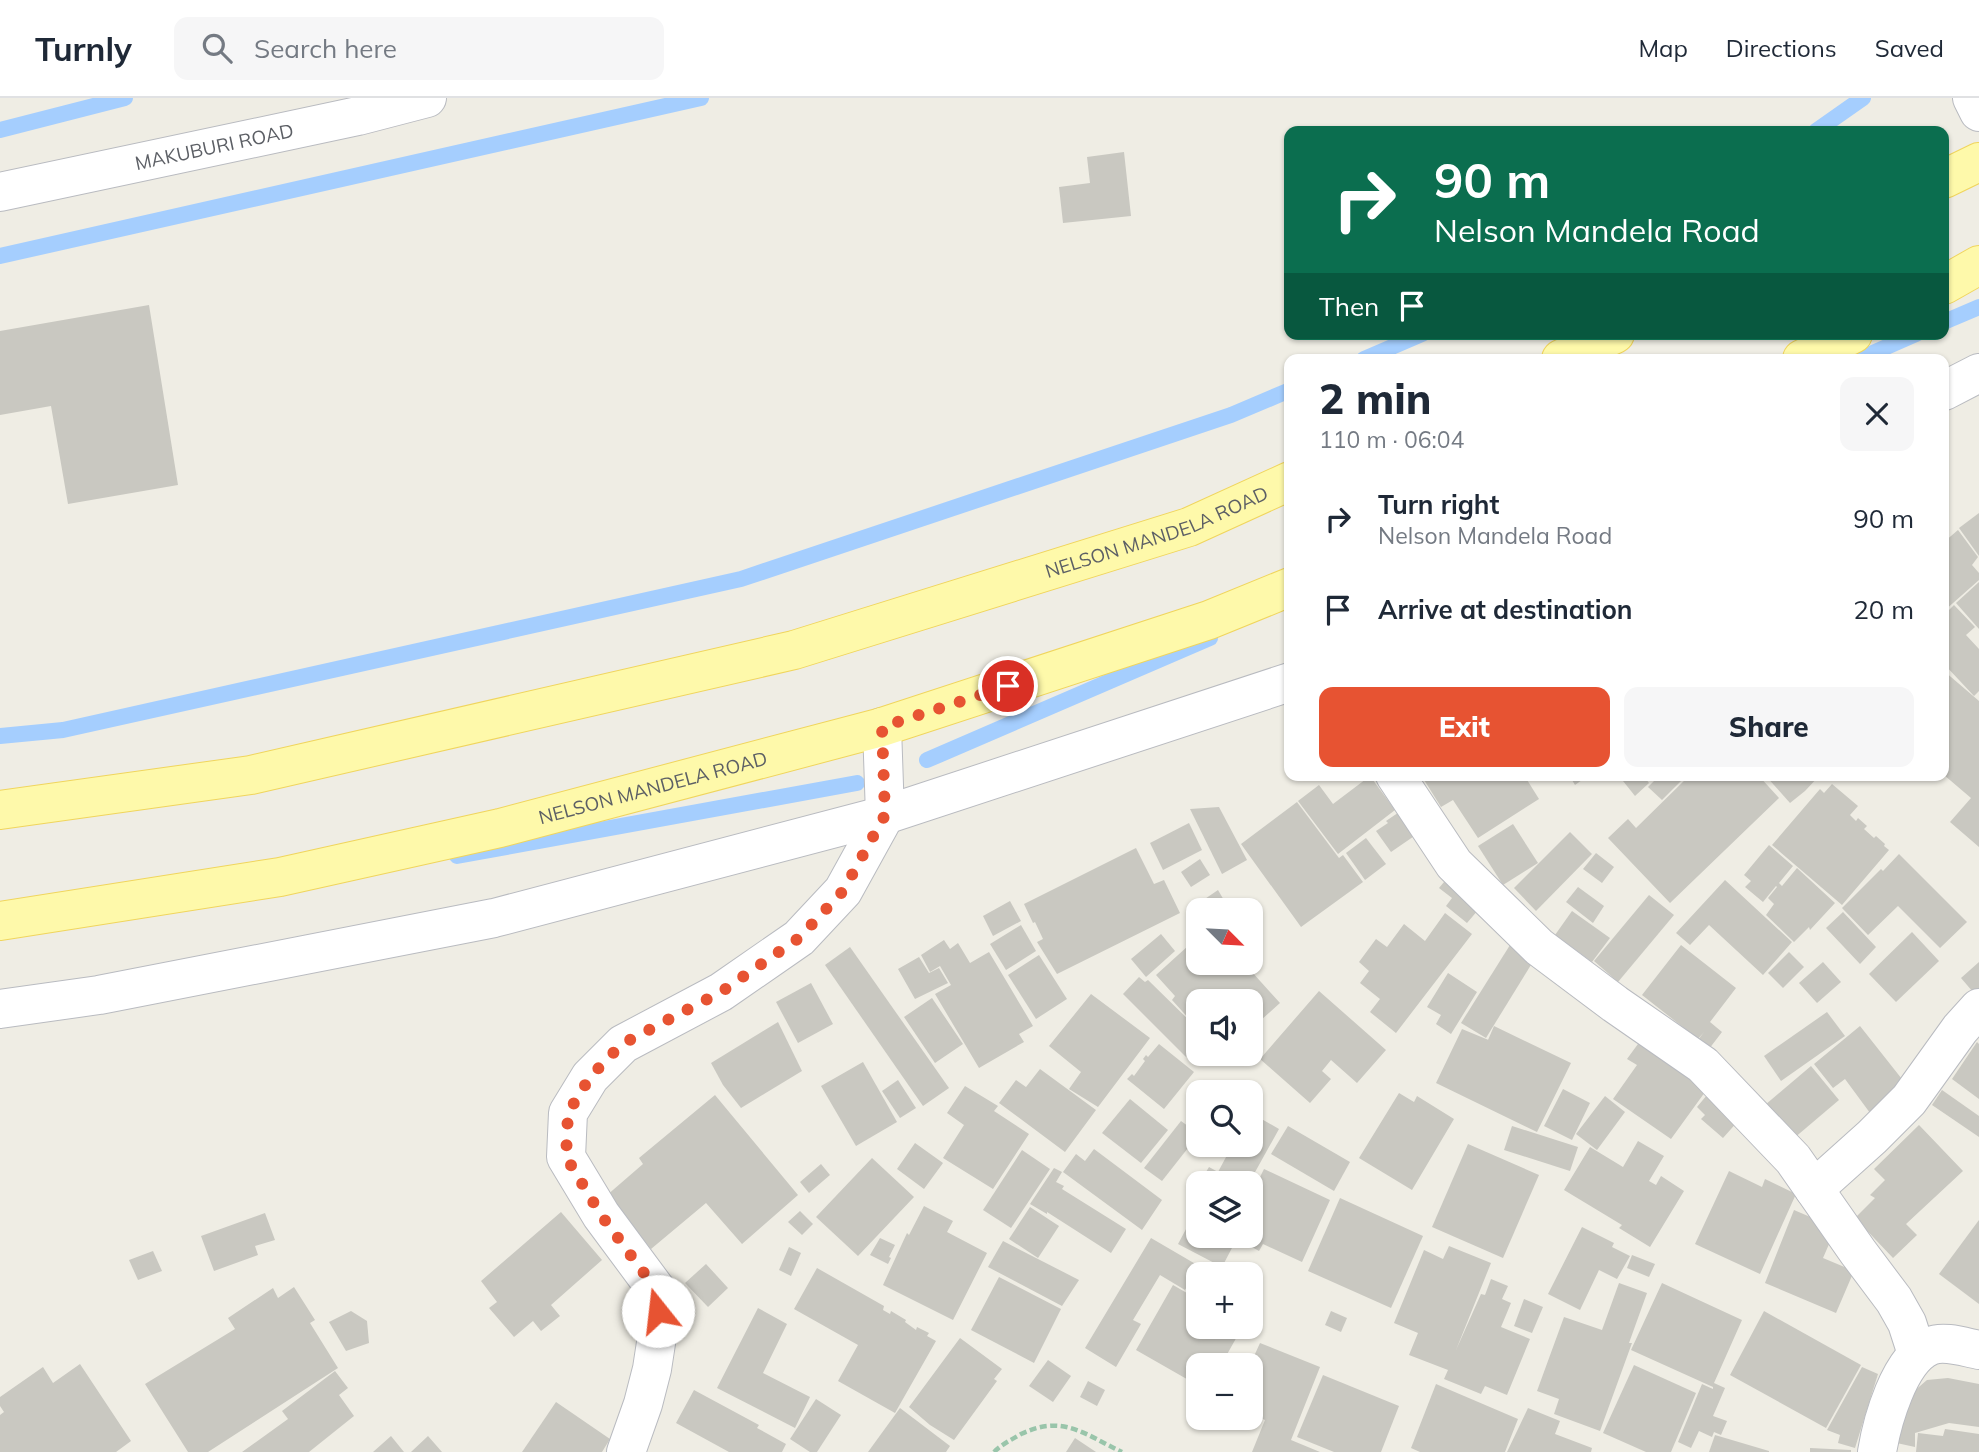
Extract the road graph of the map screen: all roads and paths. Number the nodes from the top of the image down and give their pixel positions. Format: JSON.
{"nodes":[{"id":1,"x":428,"y":98,"type":"edge"},
{"id":2,"x":1972,"y":98,"type":"edge"},
{"id":3,"x":1979,"y":112,"type":"edge"},
{"id":4,"x":1979,"y":162,"type":"edge"},
{"id":5,"x":1949,"y":177,"type":"edge"},
{"id":6,"x":0,"y":191,"type":"edge"},
{"id":7,"x":1979,"y":265,"type":"edge"},
{"id":8,"x":1949,"y":282,"type":"edge"},
{"id":9,"x":1602,"y":340,"type":"edge"},
{"id":10,"x":1841,"y":340,"type":"edge"},
{"id":11,"x":1572,"y":354,"type":"edge"},
{"id":12,"x":1812,"y":354,"type":"edge"},
{"id":13,"x":1979,"y":373,"type":"edge"},
{"id":14,"x":1949,"y":388,"type":"edge"},
{"id":15,"x":1284,"y":484,"type":"edge"},
{"id":16,"x":1284,"y":589,"type":"edge"},
{"id":17,"x":1284,"y":684,"type":"edge"},
{"id":18,"x":882,"y":727,"type":"junction"},
{"id":19,"x":1399,"y":781,"type":"edge"},
{"id":20,"x":0,"y":810,"type":"edge"},
{"id":21,"x":885,"y":815,"type":"junction"},
{"id":22,"x":0,"y":921,"type":"edge"},
{"id":23,"x":1979,"y":1008,"type":"edge"},
{"id":24,"x":0,"y":1009,"type":"edge"},
{"id":25,"x":1814,"y":1189,"type":"junction"},
{"id":26,"x":1979,"y":1350,"type":"edge"},
{"id":27,"x":1917,"y":1354,"type":"junction"},
{"id":28,"x":626,"y":1452,"type":"edge"},
{"id":29,"x":994,"y":1452,"type":"edge"},
{"id":30,"x":1122,"y":1452,"type":"edge"},
{"id":31,"x":1877,"y":1452,"type":"edge"}],
"edges":[{"from":1,"to":6,"type":"street","name":"MAKUBURI ROAD"},
{"from":2,"to":3,"type":"street"},
{"from":4,"to":5,"type":"main road"},
{"from":7,"to":8,"type":"main road"},
{"from":9,"to":11,"type":"main road"},
{"from":10,"to":12,"type":"main road"},
{"from":13,"to":14,"type":"street"},
{"from":15,"to":20,"type":"main road","name":"NELSON MANDELA ROAD"},
{"from":16,"to":18,"type":"main road","name":"NELSON MANDELA ROAD"},
{"from":17,"to":21,"type":"street"},
{"from":18,"to":21,"type":"street"},
{"from":18,"to":22,"type":"main road","name":"NELSON MANDELA ROAD"},
{"from":19,"to":25,"type":"street"},
{"from":21,"to":24,"type":"street"},
{"from":21,"to":28,"type":"street"},
{"from":23,"to":25,"type":"street"},
{"from":25,"to":27,"type":"street"},
{"from":26,"to":27,"type":"street"},
{"from":27,"to":31,"type":"street"},
{"from":29,"to":30,"type":"path"}]}
